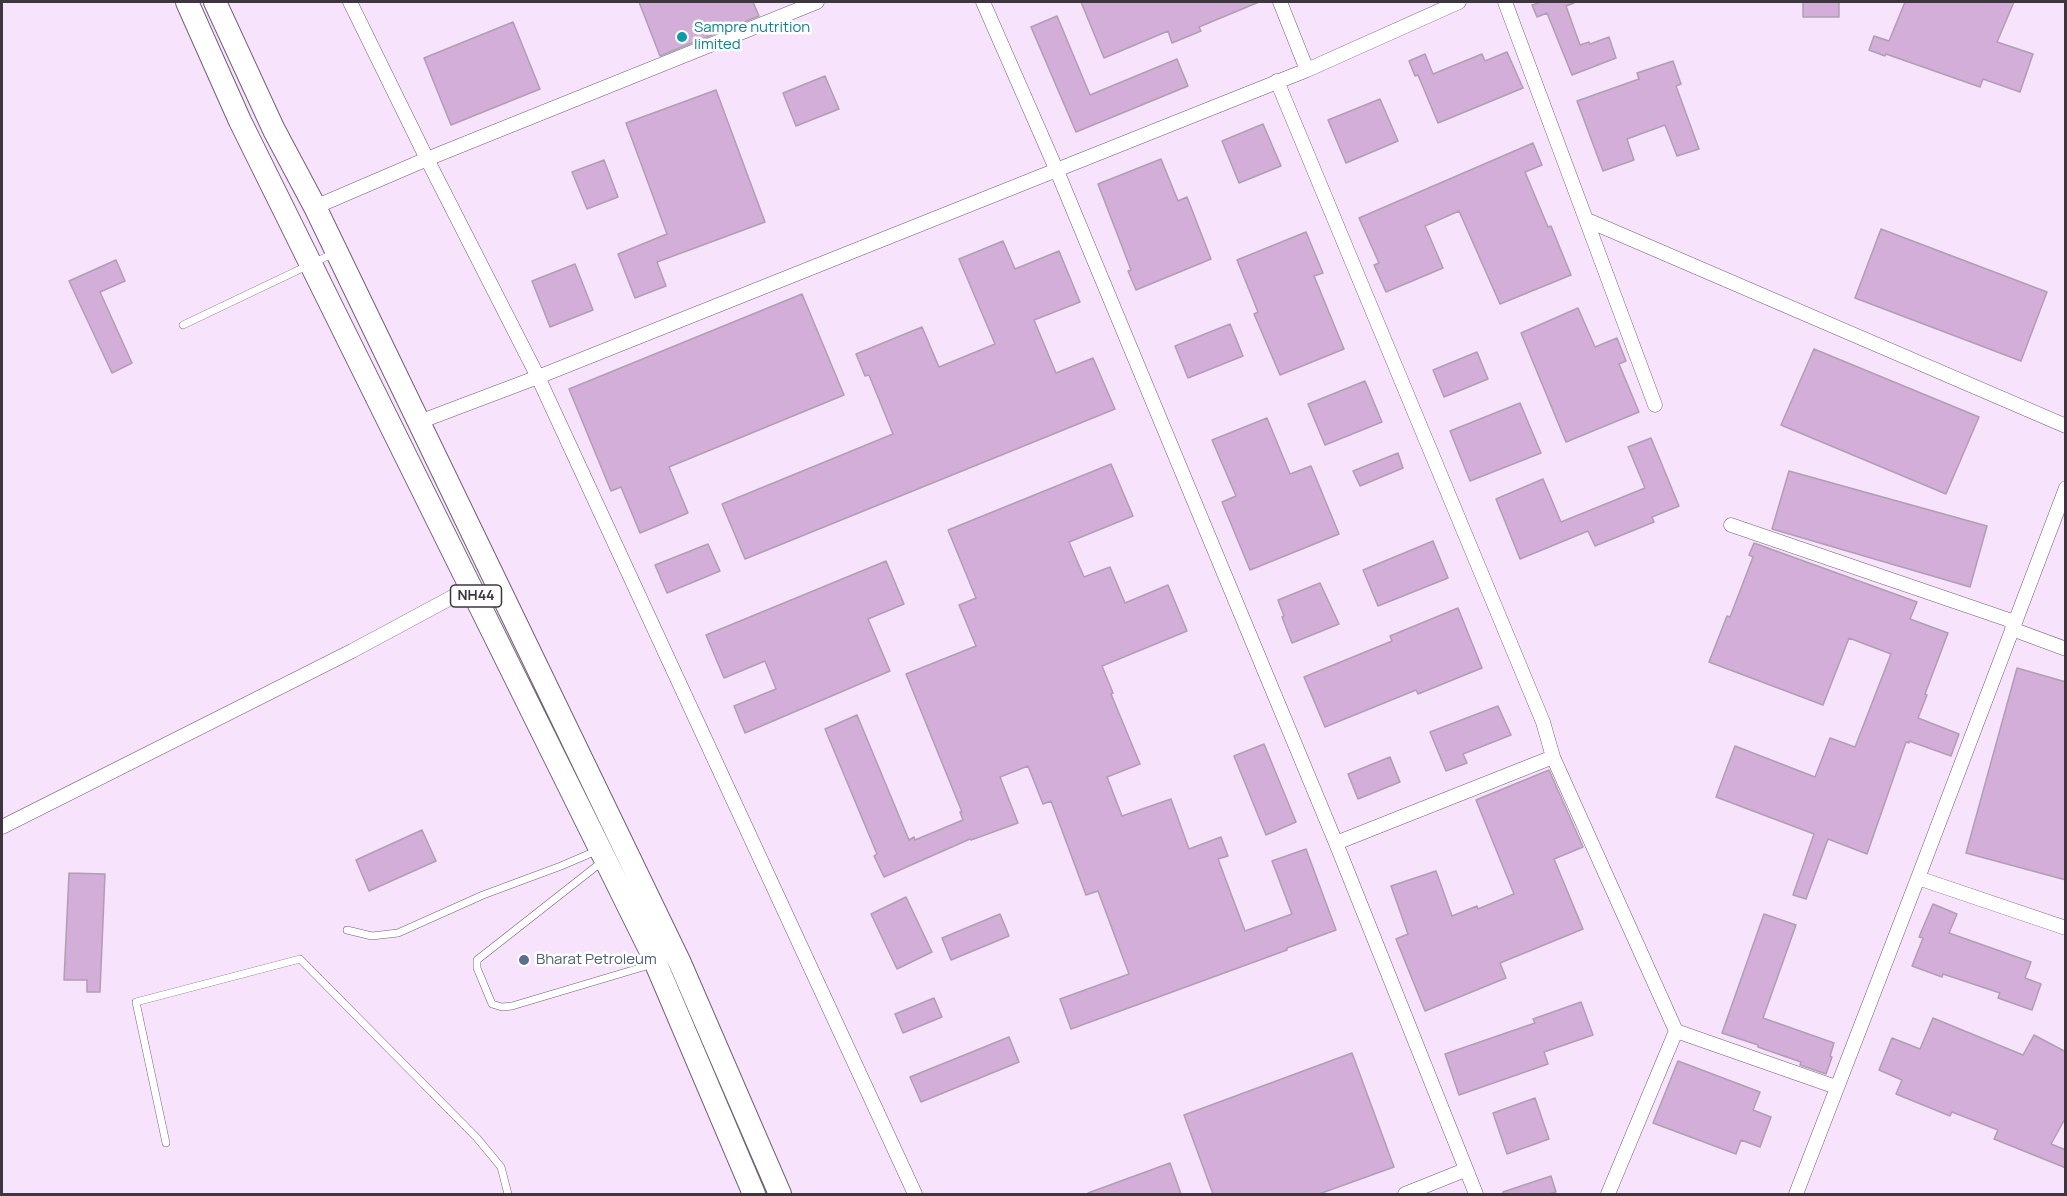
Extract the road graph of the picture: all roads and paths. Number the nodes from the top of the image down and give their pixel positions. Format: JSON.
{"nodes":[{"id":1,"x":187,"y":2,"type":"edge"},
{"id":2,"x":215,"y":2,"type":"edge"},
{"id":3,"x":350,"y":2,"type":"edge"},
{"id":4,"x":818,"y":2,"type":"edge"},
{"id":5,"x":983,"y":2,"type":"edge"},
{"id":6,"x":1280,"y":2,"type":"edge"},
{"id":7,"x":1459,"y":2,"type":"edge"},
{"id":8,"x":1505,"y":2,"type":"edge"},
{"id":9,"x":1307,"y":70,"type":"junction"},
{"id":10,"x":1277,"y":81,"type":"junction"},
{"id":11,"x":427,"y":159,"type":"junction"},
{"id":12,"x":1057,"y":171,"type":"junction"},
{"id":13,"x":315,"y":207,"type":"junction"},
{"id":14,"x":1587,"y":220,"type":"junction"},
{"id":15,"x":336,"y":252,"type":"junction"},
{"id":16,"x":311,"y":264,"type":"junction"},
{"id":17,"x":183,"y":325,"type":"dead end"},
{"id":18,"x":538,"y":377,"type":"junction"},
{"id":19,"x":1655,"y":405,"type":"dead end"},
{"id":20,"x":419,"y":422,"type":"junction"},
{"id":21,"x":2066,"y":426,"type":"edge"},
{"id":22,"x":2066,"y":488,"type":"edge"},
{"id":23,"x":1731,"y":525,"type":"dead end"},
{"id":24,"x":471,"y":587,"type":"junction"},
{"id":25,"x":2014,"y":625,"type":"junction"},
{"id":26,"x":2066,"y":649,"type":"edge"},
{"id":27,"x":1553,"y":757,"type":"junction"},
{"id":28,"x":2,"y":827,"type":"edge"},
{"id":29,"x":1336,"y":843,"type":"junction"},
{"id":30,"x":603,"y":854,"type":"junction"},
{"id":31,"x":1918,"y":878,"type":"junction"},
{"id":32,"x":2066,"y":928,"type":"edge"},
{"id":33,"x":347,"y":930,"type":"dead end"},
{"id":34,"x":656,"y":964,"type":"junction"},
{"id":35,"x":1676,"y":1031,"type":"junction"},
{"id":36,"x":1836,"y":1087,"type":"junction"},
{"id":37,"x":166,"y":1143,"type":"dead end"},
{"id":38,"x":1465,"y":1170,"type":"junction"},
{"id":39,"x":508,"y":1194,"type":"edge"},
{"id":40,"x":754,"y":1194,"type":"edge"},
{"id":41,"x":780,"y":1194,"type":"edge"},
{"id":42,"x":915,"y":1194,"type":"edge"},
{"id":43,"x":1405,"y":1194,"type":"edge"},
{"id":44,"x":1476,"y":1194,"type":"edge"},
{"id":45,"x":1608,"y":1194,"type":"edge"},
{"id":46,"x":1796,"y":1194,"type":"edge"}],
"edges":[{"from":1,"to":16,"type":"highway","number":"NH44"},
{"from":2,"to":13,"type":"highway","number":"NH44"},
{"from":3,"to":11,"type":"street"},
{"from":4,"to":11,"type":"street"},
{"from":5,"to":12,"type":"street"},
{"from":6,"to":9,"type":"street"},
{"from":7,"to":9,"type":"street"},
{"from":8,"to":14,"type":"street"},
{"from":9,"to":10,"type":"street"},
{"from":10,"to":12,"type":"street"},
{"from":10,"to":27,"type":"street"},
{"from":11,"to":13,"type":"street"},
{"from":11,"to":18,"type":"street"},
{"from":12,"to":18,"type":"street"},
{"from":12,"to":29,"type":"street"},
{"from":13,"to":15,"type":"highway","number":"NH44"},
{"from":14,"to":19,"type":"street"},
{"from":14,"to":21,"type":"street"},
{"from":15,"to":16,"type":"lane"},
{"from":15,"to":20,"type":"highway","number":"NH44"},
{"from":16,"to":17,"type":"lane"},
{"from":16,"to":24,"type":"highway","number":"NH44"},
{"from":18,"to":20,"type":"street"},
{"from":18,"to":42,"type":"street"},
{"from":20,"to":41,"type":"highway","number":"NH44"},
{"from":22,"to":25,"type":"street"},
{"from":23,"to":25,"type":"street"},
{"from":24,"to":28,"type":"street"},
{"from":24,"to":30,"type":"highway","number":"NH44"},
{"from":25,"to":26,"type":"street"},
{"from":25,"to":31,"type":"street"},
{"from":27,"to":29,"type":"street"},
{"from":27,"to":35,"type":"street"},
{"from":29,"to":38,"type":"street"},
{"from":30,"to":33,"type":"lane"},
{"from":30,"to":34,"type":"highway","number":"NH44"},
{"from":30,"to":34,"type":"lane"},
{"from":31,"to":32,"type":"street"},
{"from":31,"to":36,"type":"street"},
{"from":34,"to":40,"type":"highway","number":"NH44"},
{"from":35,"to":36,"type":"street"},
{"from":35,"to":45,"type":"street"},
{"from":36,"to":46,"type":"street"},
{"from":37,"to":39,"type":"lane"},
{"from":38,"to":43,"type":"street"},
{"from":38,"to":44,"type":"street"}]}
